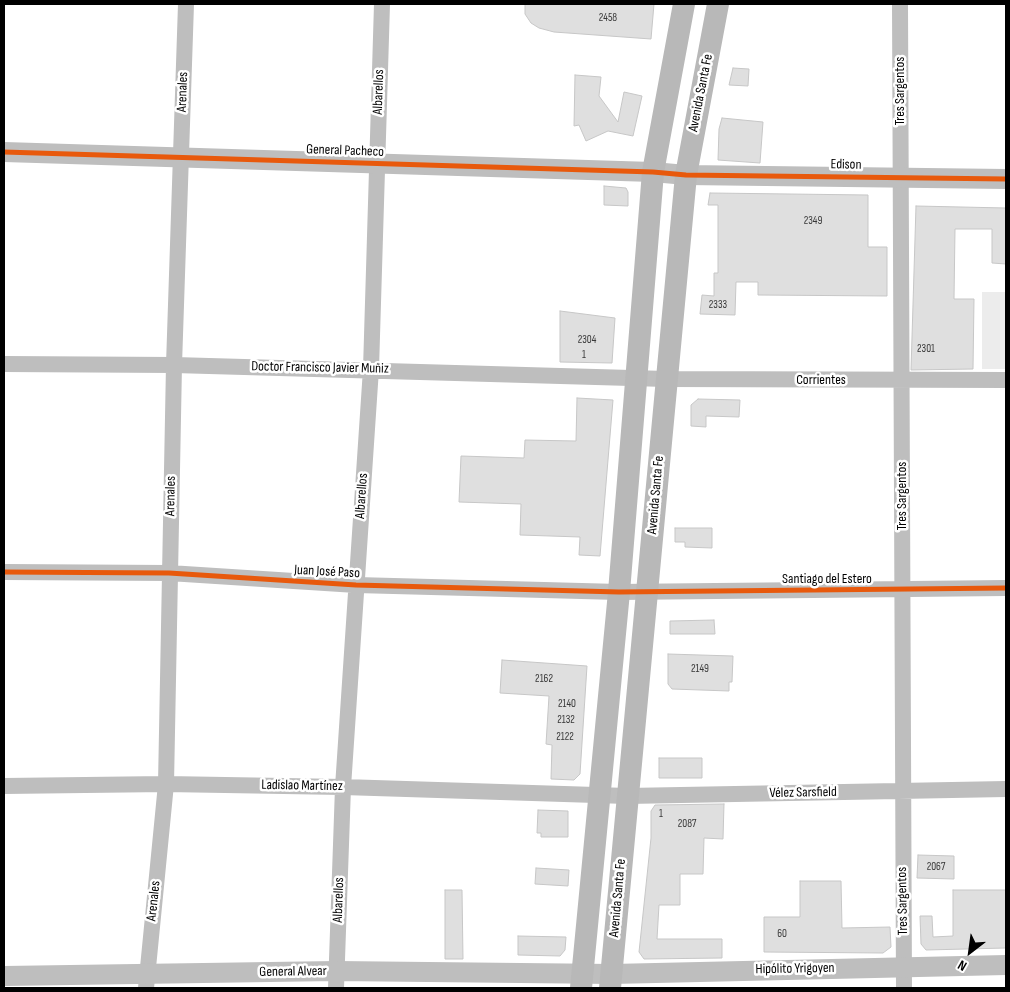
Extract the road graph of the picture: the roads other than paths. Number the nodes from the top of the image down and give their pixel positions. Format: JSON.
{"nodes":[{"id":1,"x":186,"y":4,"type":"edge"},
{"id":2,"x":382,"y":4,"type":"edge"},
{"id":3,"x":684,"y":4,"type":"edge"},
{"id":4,"x":718,"y":4,"type":"edge"},
{"id":5,"x":900,"y":4,"type":"edge"},
{"id":6,"x":4,"y":152,"type":"edge"},
{"id":7,"x":181,"y":158,"type":"junction"},
{"id":8,"x":378,"y":164,"type":"junction"},
{"id":9,"x":653,"y":172,"type":"junction"},
{"id":10,"x":686,"y":175,"type":"junction"},
{"id":11,"x":900,"y":177,"type":"junction"},
{"id":12,"x":1006,"y":179,"type":"edge"},
{"id":13,"x":4,"y":364,"type":"edge"},
{"id":14,"x":174,"y":365,"type":"junction"},
{"id":15,"x":371,"y":369,"type":"junction"},
{"id":16,"x":636,"y":378,"type":"junction"},
{"id":17,"x":666,"y":379,"type":"junction"},
{"id":18,"x":902,"y":380,"type":"junction"},
{"id":19,"x":1006,"y":380,"type":"edge"},
{"id":20,"x":4,"y":572,"type":"edge"},
{"id":21,"x":169,"y":573,"type":"junction"},
{"id":22,"x":356,"y":585,"type":"junction"},
{"id":23,"x":1006,"y":588,"type":"edge"},
{"id":24,"x":902,"y":590,"type":"junction"},
{"id":25,"x":619,"y":592,"type":"junction"},
{"id":26,"x":648,"y":592,"type":"junction"},
{"id":27,"x":166,"y":784,"type":"junction"},
{"id":28,"x":4,"y":786,"type":"edge"},
{"id":29,"x":343,"y":786,"type":"junction"},
{"id":30,"x":1006,"y":789,"type":"edge"},
{"id":31,"x":902,"y":792,"type":"junction"},
{"id":32,"x":599,"y":796,"type":"junction"},
{"id":33,"x":626,"y":796,"type":"junction"},
{"id":34,"x":1006,"y":965,"type":"edge"},
{"id":35,"x":904,"y":968,"type":"junction"},
{"id":36,"x":4,"y":976,"type":"edge"},
{"id":37,"x":336,"y":980,"type":"edge"},
{"id":38,"x":146,"y":981,"type":"edge"},
{"id":39,"x":582,"y":981,"type":"edge"},
{"id":40,"x":611,"y":981,"type":"edge"},
{"id":41,"x":904,"y":988,"type":"edge"}],
"edges":[{"from":1,"to":7,"type":"street","name":"Arenales"},
{"from":2,"to":8,"type":"street","name":"Albarellos"},
{"from":3,"to":9,"type":"main road","name":"Avenida Santa Fe"},
{"from":4,"to":10,"type":"main road","name":"Avenida Santa Fe"},
{"from":5,"to":11,"type":"street","name":"Tres Sargentos"},
{"from":6,"to":7,"type":"street","name":"General Pacheco"},
{"from":7,"to":8,"type":"street","name":"General Pacheco"},
{"from":7,"to":14,"type":"street","name":"Arenales"},
{"from":8,"to":9,"type":"street","name":"General Pacheco"},
{"from":8,"to":15,"type":"street","name":"Albarellos"},
{"from":9,"to":10,"type":"street","name":"General Pacheco"},
{"from":9,"to":16,"type":"main road","name":"Avenida Santa Fe"},
{"from":10,"to":11,"type":"street","name":"Edison"},
{"from":10,"to":17,"type":"main road","name":"Avenida Santa Fe"},
{"from":11,"to":12,"type":"street","name":"Edison"},
{"from":11,"to":18,"type":"street","name":"Tres Sargentos"},
{"from":13,"to":14,"type":"street","name":"Doctor Francisco Javier Muñiz"},
{"from":14,"to":15,"type":"street","name":"Doctor Francisco Javier Muñiz"},
{"from":14,"to":21,"type":"street","name":"Arenales"},
{"from":15,"to":16,"type":"street","name":"Doctor Francisco Javier Muñiz"},
{"from":15,"to":22,"type":"street","name":"Albarellos"},
{"from":16,"to":17,"type":"street","name":"Corrientes"},
{"from":16,"to":25,"type":"main road","name":"Avenida Santa Fe"},
{"from":17,"to":18,"type":"street","name":"Corrientes"},
{"from":17,"to":26,"type":"main road","name":"Avenida Santa Fe"},
{"from":18,"to":19,"type":"street","name":"Corrientes"},
{"from":18,"to":24,"type":"street","name":"Tres Sargentos"},
{"from":20,"to":21,"type":"street","name":"Juan José Paso"},
{"from":21,"to":22,"type":"street","name":"Juan José Paso"},
{"from":21,"to":27,"type":"street","name":"Arenales"},
{"from":22,"to":25,"type":"street","name":"Juan José Paso"},
{"from":22,"to":29,"type":"street","name":"Albarellos"},
{"from":23,"to":24,"type":"street","name":"Santiago del Estero"},
{"from":24,"to":26,"type":"street","name":"Santiago del Estero"},
{"from":24,"to":31,"type":"street","name":"Tres Sargentos"},
{"from":25,"to":26,"type":"street","name":"Juan José Paso"},
{"from":25,"to":32,"type":"main road","name":"Avenida Santa Fe"},
{"from":26,"to":33,"type":"main road","name":"Avenida Santa Fe"},
{"from":27,"to":28,"type":"street","name":"Ladislao Martínez"},
{"from":27,"to":29,"type":"street","name":"Ladislao Martínez"},
{"from":27,"to":38,"type":"street","name":"Arenales"},
{"from":29,"to":32,"type":"street","name":"Ladislao Martínez"},
{"from":29,"to":37,"type":"street","name":"Albarellos"},
{"from":30,"to":31,"type":"street","name":"Vélez Sarsfield"},
{"from":31,"to":33,"type":"street","name":"Vélez Sarsfield"},
{"from":31,"to":35,"type":"street","name":"Tres Sargentos"},
{"from":32,"to":33,"type":"street","name":"Vélez Sarsfield"},
{"from":32,"to":39,"type":"main road","name":"Avenida Santa Fe"},
{"from":33,"to":40,"type":"main road","name":"Avenida Santa Fe"},
{"from":34,"to":35,"type":"street","name":"Hipólito Yrigoyen"},
{"from":35,"to":40,"type":"street","name":"Hipólito Yrigoyen"},
{"from":35,"to":41,"type":"street","name":"Tres Sargentos"},
{"from":36,"to":38,"type":"street","name":"General Alvear"},
{"from":37,"to":38,"type":"street","name":"General Alvear"},
{"from":37,"to":39,"type":"street","name":"General Alvear"},
{"from":39,"to":40,"type":"street","name":"Hipólito Yrigoyen"}]}
